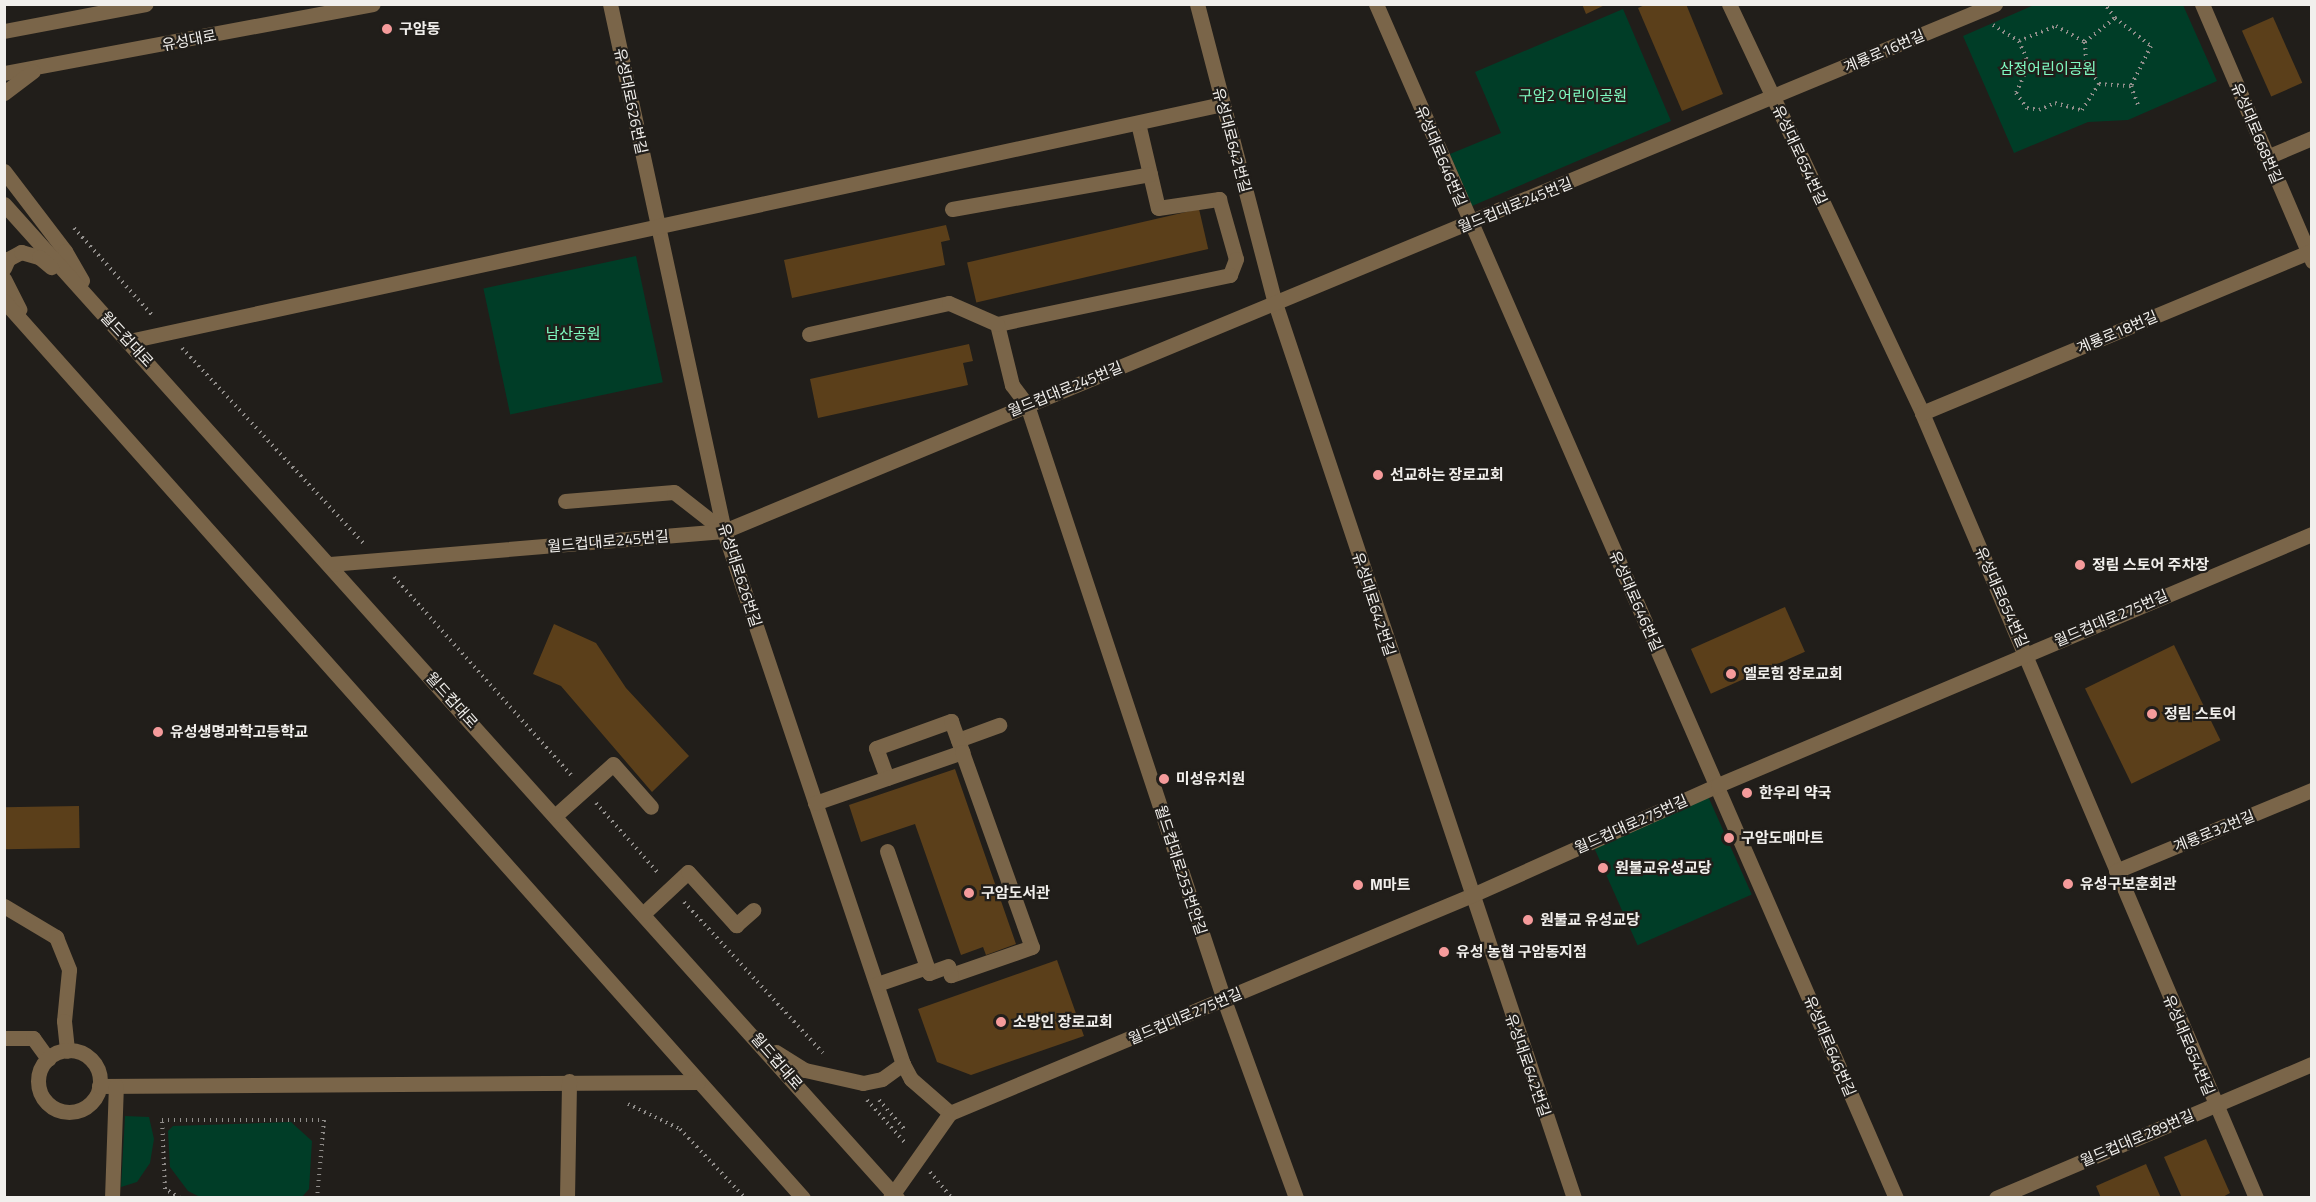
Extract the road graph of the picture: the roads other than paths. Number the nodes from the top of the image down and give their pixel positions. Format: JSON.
{"nodes":[{"id":1,"x":145,"y":4,"type":"edge"},
{"id":2,"x":373,"y":4,"type":"edge"},
{"id":3,"x":610,"y":4,"type":"edge"},
{"id":4,"x":1197,"y":4,"type":"edge"},
{"id":5,"x":1376,"y":4,"type":"edge"},
{"id":6,"x":1730,"y":4,"type":"edge"},
{"id":7,"x":1995,"y":4,"type":"edge"},
{"id":8,"x":2202,"y":4,"type":"edge"},
{"id":9,"x":4,"y":31,"type":"edge"},
{"id":10,"x":36,"y":69,"type":"junction"},
{"id":11,"x":4,"y":73,"type":"edge"},
{"id":12,"x":4,"y":93,"type":"edge"},
{"id":13,"x":1773,"y":98,"type":"junction"},
{"id":14,"x":1222,"y":104,"type":"junction"},
{"id":15,"x":1138,"y":123,"type":"junction"},
{"id":16,"x":2312,"y":138,"type":"edge"},
{"id":17,"x":2267,"y":157,"type":"junction"},
{"id":18,"x":4,"y":171,"type":"edge"},
{"id":19,"x":1150,"y":174,"type":"junction"},
{"id":20,"x":4,"y":204,"type":"edge"},
{"id":21,"x":952,"y":209,"type":"dead end"},
{"id":22,"x":1470,"y":223,"type":"junction"},
{"id":23,"x":658,"y":227,"type":"junction"},
{"id":24,"x":2310,"y":255,"type":"edge"},
{"id":25,"x":4,"y":268,"type":"edge"},
{"id":26,"x":4,"y":279,"type":"edge"},
{"id":27,"x":4,"y":302,"type":"edge"},
{"id":28,"x":1275,"y":303,"type":"junction"},
{"id":29,"x":97,"y":306,"type":"junction"},
{"id":30,"x":4,"y":307,"type":"edge"},
{"id":31,"x":996,"y":324,"type":"junction"},
{"id":32,"x":809,"y":334,"type":"dead end"},
{"id":33,"x":34,"y":335,"type":"junction"},
{"id":34,"x":129,"y":341,"type":"junction"},
{"id":35,"x":1027,"y":405,"type":"junction"},
{"id":36,"x":1922,"y":413,"type":"junction"},
{"id":37,"x":565,"y":501,"type":"dead end"},
{"id":38,"x":724,"y":531,"type":"junction"},
{"id":39,"x":2312,"y":534,"type":"edge"},
{"id":40,"x":330,"y":564,"type":"junction"},
{"id":41,"x":2027,"y":654,"type":"junction"},
{"id":42,"x":999,"y":725,"type":"dead end"},
{"id":43,"x":960,"y":746,"type":"junction"},
{"id":44,"x":887,"y":778,"type":"junction"},
{"id":45,"x":1718,"y":785,"type":"junction"},
{"id":46,"x":2312,"y":790,"type":"edge"},
{"id":47,"x":815,"y":803,"type":"junction"},
{"id":48,"x":651,"y":807,"type":"dead end"},
{"id":49,"x":556,"y":815,"type":"junction"},
{"id":50,"x":887,"y":851,"type":"dead end"},
{"id":51,"x":2116,"y":871,"type":"junction"},
{"id":52,"x":1470,"y":896,"type":"junction"},
{"id":53,"x":4,"y":906,"type":"edge"},
{"id":54,"x":753,"y":910,"type":"dead end"},
{"id":55,"x":644,"y":912,"type":"junction"},
{"id":56,"x":927,"y":967,"type":"junction"},
{"id":57,"x":877,"y":984,"type":"junction"},
{"id":58,"x":1224,"y":1000,"type":"junction"},
{"id":59,"x":7,"y":1041,"type":"edge"},
{"id":60,"x":760,"y":1042,"type":"junction"},
{"id":61,"x":67,"y":1051,"type":"junction"},
{"id":62,"x":48,"y":1059,"type":"junction"},
{"id":63,"x":903,"y":1064,"type":"junction"},
{"id":64,"x":2312,"y":1065,"type":"edge"},
{"id":65,"x":568,"y":1081,"type":"junction"},
{"id":66,"x":699,"y":1082,"type":"junction"},
{"id":67,"x":99,"y":1086,"type":"junction"},
{"id":68,"x":116,"y":1086,"type":"junction"},
{"id":69,"x":2215,"y":1105,"type":"junction"},
{"id":70,"x":950,"y":1113,"type":"junction"},
{"id":71,"x":787,"y":1180,"type":"junction"},
{"id":72,"x":894,"y":1196,"type":"edge"},
{"id":73,"x":112,"y":1197,"type":"edge"},
{"id":74,"x":567,"y":1197,"type":"edge"},
{"id":75,"x":793,"y":1197,"type":"edge"},
{"id":76,"x":802,"y":1197,"type":"edge"},
{"id":77,"x":1296,"y":1197,"type":"edge"},
{"id":78,"x":1574,"y":1197,"type":"edge"},
{"id":79,"x":1896,"y":1197,"type":"edge"},
{"id":80,"x":1996,"y":1197,"type":"edge"},
{"id":81,"x":2256,"y":1197,"type":"edge"}],
"edges":[{"from":1,"to":9,"type":"street"},
{"from":2,"to":10,"type":"street","name":"유성대로"},
{"from":3,"to":23,"type":"street","name":"유성대로626번길"},
{"from":4,"to":14,"type":"street","name":"유성대로642번길"},
{"from":5,"to":22,"type":"street","name":"유성대로646번길"},
{"from":6,"to":13,"type":"street","name":"유성대로654번길"},
{"from":7,"to":13,"type":"street","name":"계룡로16번길"},
{"from":8,"to":17,"type":"street","name":"유성대로668번길"},
{"from":10,"to":11,"type":"street","name":"유성대로"},
{"from":10,"to":12,"type":"street"},
{"from":13,"to":22,"type":"street","name":"월드컵대로245번길"},
{"from":13,"to":36,"type":"street","name":"유성대로654번길"},
{"from":14,"to":15,"type":"street"},
{"from":14,"to":28,"type":"street","name":"유성대로642번길"},
{"from":15,"to":19,"type":"street"},
{"from":15,"to":23,"type":"street"},
{"from":16,"to":17,"type":"street"},
{"from":17,"to":24,"type":"street","name":"유성대로668번길"},
{"from":18,"to":29,"type":"street"},
{"from":19,"to":21,"type":"street"},
{"from":19,"to":31,"type":"street"},
{"from":20,"to":29,"type":"street","name":"월드컵대로"},
{"from":22,"to":28,"type":"street","name":"월드컵대로245번길"},
{"from":22,"to":45,"type":"street","name":"유성대로646번길"},
{"from":23,"to":34,"type":"street"},
{"from":23,"to":38,"type":"street","name":"유성대로626번길"},
{"from":24,"to":36,"type":"street","name":"계룡로18번길"},
{"from":25,"to":29,"type":"street"},
{"from":26,"to":33,"type":"street"},
{"from":27,"to":33,"type":"street"},
{"from":28,"to":35,"type":"street","name":"월드컵대로245번길"},
{"from":28,"to":52,"type":"street","name":"유성대로642번길"},
{"from":29,"to":34,"type":"street","name":"월드컵대로"},
{"from":30,"to":33,"type":"street"},
{"from":31,"to":32,"type":"street"},
{"from":31,"to":35,"type":"street","name":"월드컵대로253번안길"},
{"from":33,"to":66,"type":"street"},
{"from":34,"to":40,"type":"street","name":"월드컵대로"},
{"from":35,"to":38,"type":"street","name":"월드컵대로245번길"},
{"from":35,"to":58,"type":"street","name":"월드컵대로253번안길"},
{"from":36,"to":41,"type":"street","name":"유성대로654번길"},
{"from":37,"to":38,"type":"street"},
{"from":38,"to":40,"type":"street","name":"월드컵대로245번길"},
{"from":38,"to":47,"type":"street","name":"유성대로626번길"},
{"from":39,"to":41,"type":"street","name":"월드컵대로275번길"},
{"from":40,"to":49,"type":"street","name":"월드컵대로"},
{"from":41,"to":45,"type":"street","name":"월드컵대로275번길"},
{"from":41,"to":51,"type":"street","name":"유성대로654번길"},
{"from":42,"to":43,"type":"street"},
{"from":43,"to":44,"type":"street"},
{"from":43,"to":44,"type":"street"},
{"from":43,"to":56,"type":"street"},
{"from":44,"to":47,"type":"street"},
{"from":45,"to":52,"type":"street","name":"월드컵대로275번길"},
{"from":45,"to":79,"type":"street","name":"유성대로646번길"},
{"from":46,"to":51,"type":"street","name":"계룡로32번길"},
{"from":47,"to":57,"type":"street","name":"유성대로626번길"},
{"from":48,"to":49,"type":"street"},
{"from":49,"to":55,"type":"street","name":"월드컵대로"},
{"from":50,"to":56,"type":"street"},
{"from":51,"to":69,"type":"street","name":"유성대로654번길"},
{"from":52,"to":58,"type":"street","name":"월드컵대로275번길"},
{"from":52,"to":78,"type":"street","name":"유성대로642번길"},
{"from":53,"to":61,"type":"street"},
{"from":54,"to":55,"type":"street"},
{"from":55,"to":60,"type":"street","name":"월드컵대로"},
{"from":56,"to":57,"type":"street"},
{"from":57,"to":63,"type":"street","name":"유성대로626번길"},
{"from":58,"to":70,"type":"street","name":"월드컵대로275번길"},
{"from":58,"to":77,"type":"street","name":"월드컵대로253번안길"},
{"from":59,"to":62,"type":"street"},
{"from":60,"to":63,"type":"street"},
{"from":60,"to":72,"type":"street","name":"월드컵대로"},
{"from":61,"to":62,"type":"street"},
{"from":61,"to":67,"type":"street"},
{"from":62,"to":67,"type":"street"},
{"from":63,"to":70,"type":"street","name":"유성대로626번길"},
{"from":64,"to":69,"type":"street","name":"월드컵대로289번길"},
{"from":65,"to":66,"type":"street"},
{"from":65,"to":68,"type":"street"},
{"from":65,"to":74,"type":"street"},
{"from":66,"to":71,"type":"street"},
{"from":67,"to":68,"type":"street"},
{"from":68,"to":73,"type":"street"},
{"from":69,"to":80,"type":"street","name":"월드컵대로289번길"},
{"from":69,"to":81,"type":"street","name":"유성대로654번길"},
{"from":70,"to":72,"type":"street"},
{"from":71,"to":75,"type":"street"},
{"from":71,"to":76,"type":"street"}]}
